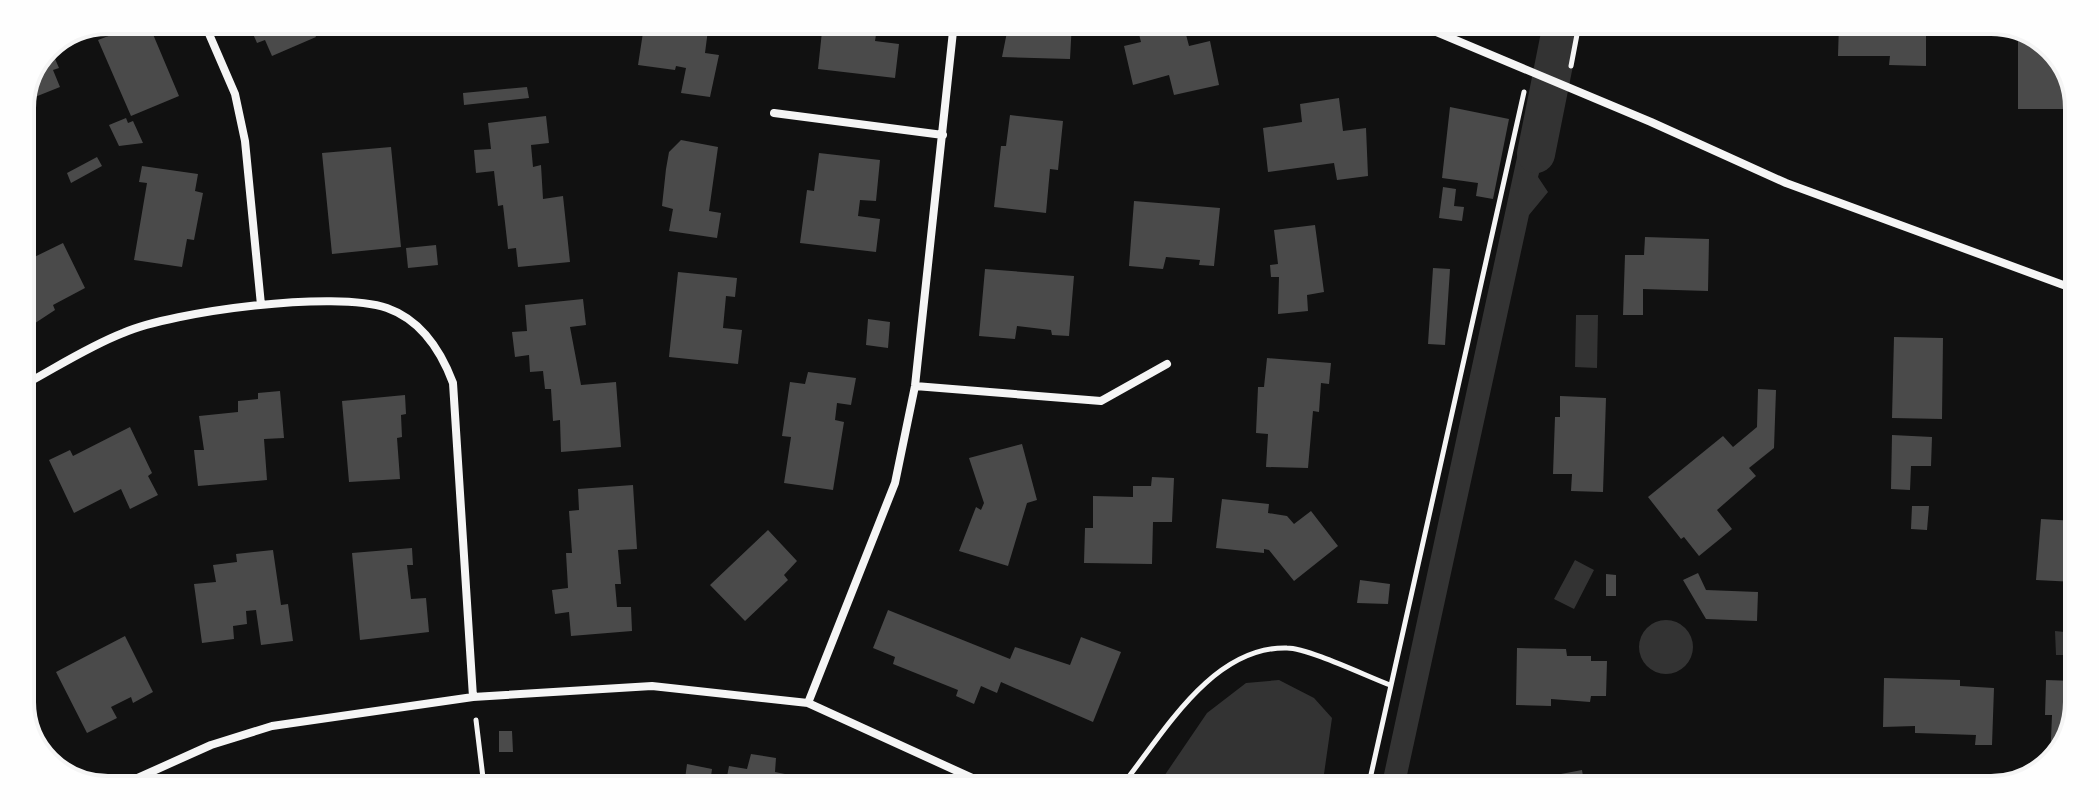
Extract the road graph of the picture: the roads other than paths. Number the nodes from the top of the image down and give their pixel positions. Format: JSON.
{"nodes":[{"id":1,"x":209,"y":34,"type":"edge"},
{"id":2,"x":953,"y":34,"type":"edge"},
{"id":3,"x":1441,"y":34,"type":"edge"},
{"id":4,"x":774,"y":113,"type":"dead end"},
{"id":5,"x":943,"y":135,"type":"junction"},
{"id":6,"x":2065,"y":286,"type":"edge"},
{"id":7,"x":261,"y":305,"type":"junction"},
{"id":8,"x":1167,"y":364,"type":"dead end"},
{"id":9,"x":34,"y":380,"type":"edge"},
{"id":10,"x":915,"y":386,"type":"junction"},
{"id":11,"x":473,"y":697,"type":"junction"},
{"id":12,"x":808,"y":703,"type":"junction"},
{"id":13,"x":142,"y":776,"type":"edge"},
{"id":14,"x":968,"y":776,"type":"edge"}],
"edges":[{"from":1,"to":7,"type":"street"},
{"from":2,"to":5,"type":"street"},
{"from":3,"to":6,"type":"street"},
{"from":4,"to":5,"type":"street"},
{"from":5,"to":10,"type":"street"},
{"from":7,"to":9,"type":"street"},
{"from":7,"to":11,"type":"street"},
{"from":8,"to":10,"type":"street"},
{"from":10,"to":12,"type":"street"},
{"from":11,"to":12,"type":"street"},
{"from":11,"to":13,"type":"street"},
{"from":12,"to":14,"type":"street"}]}
